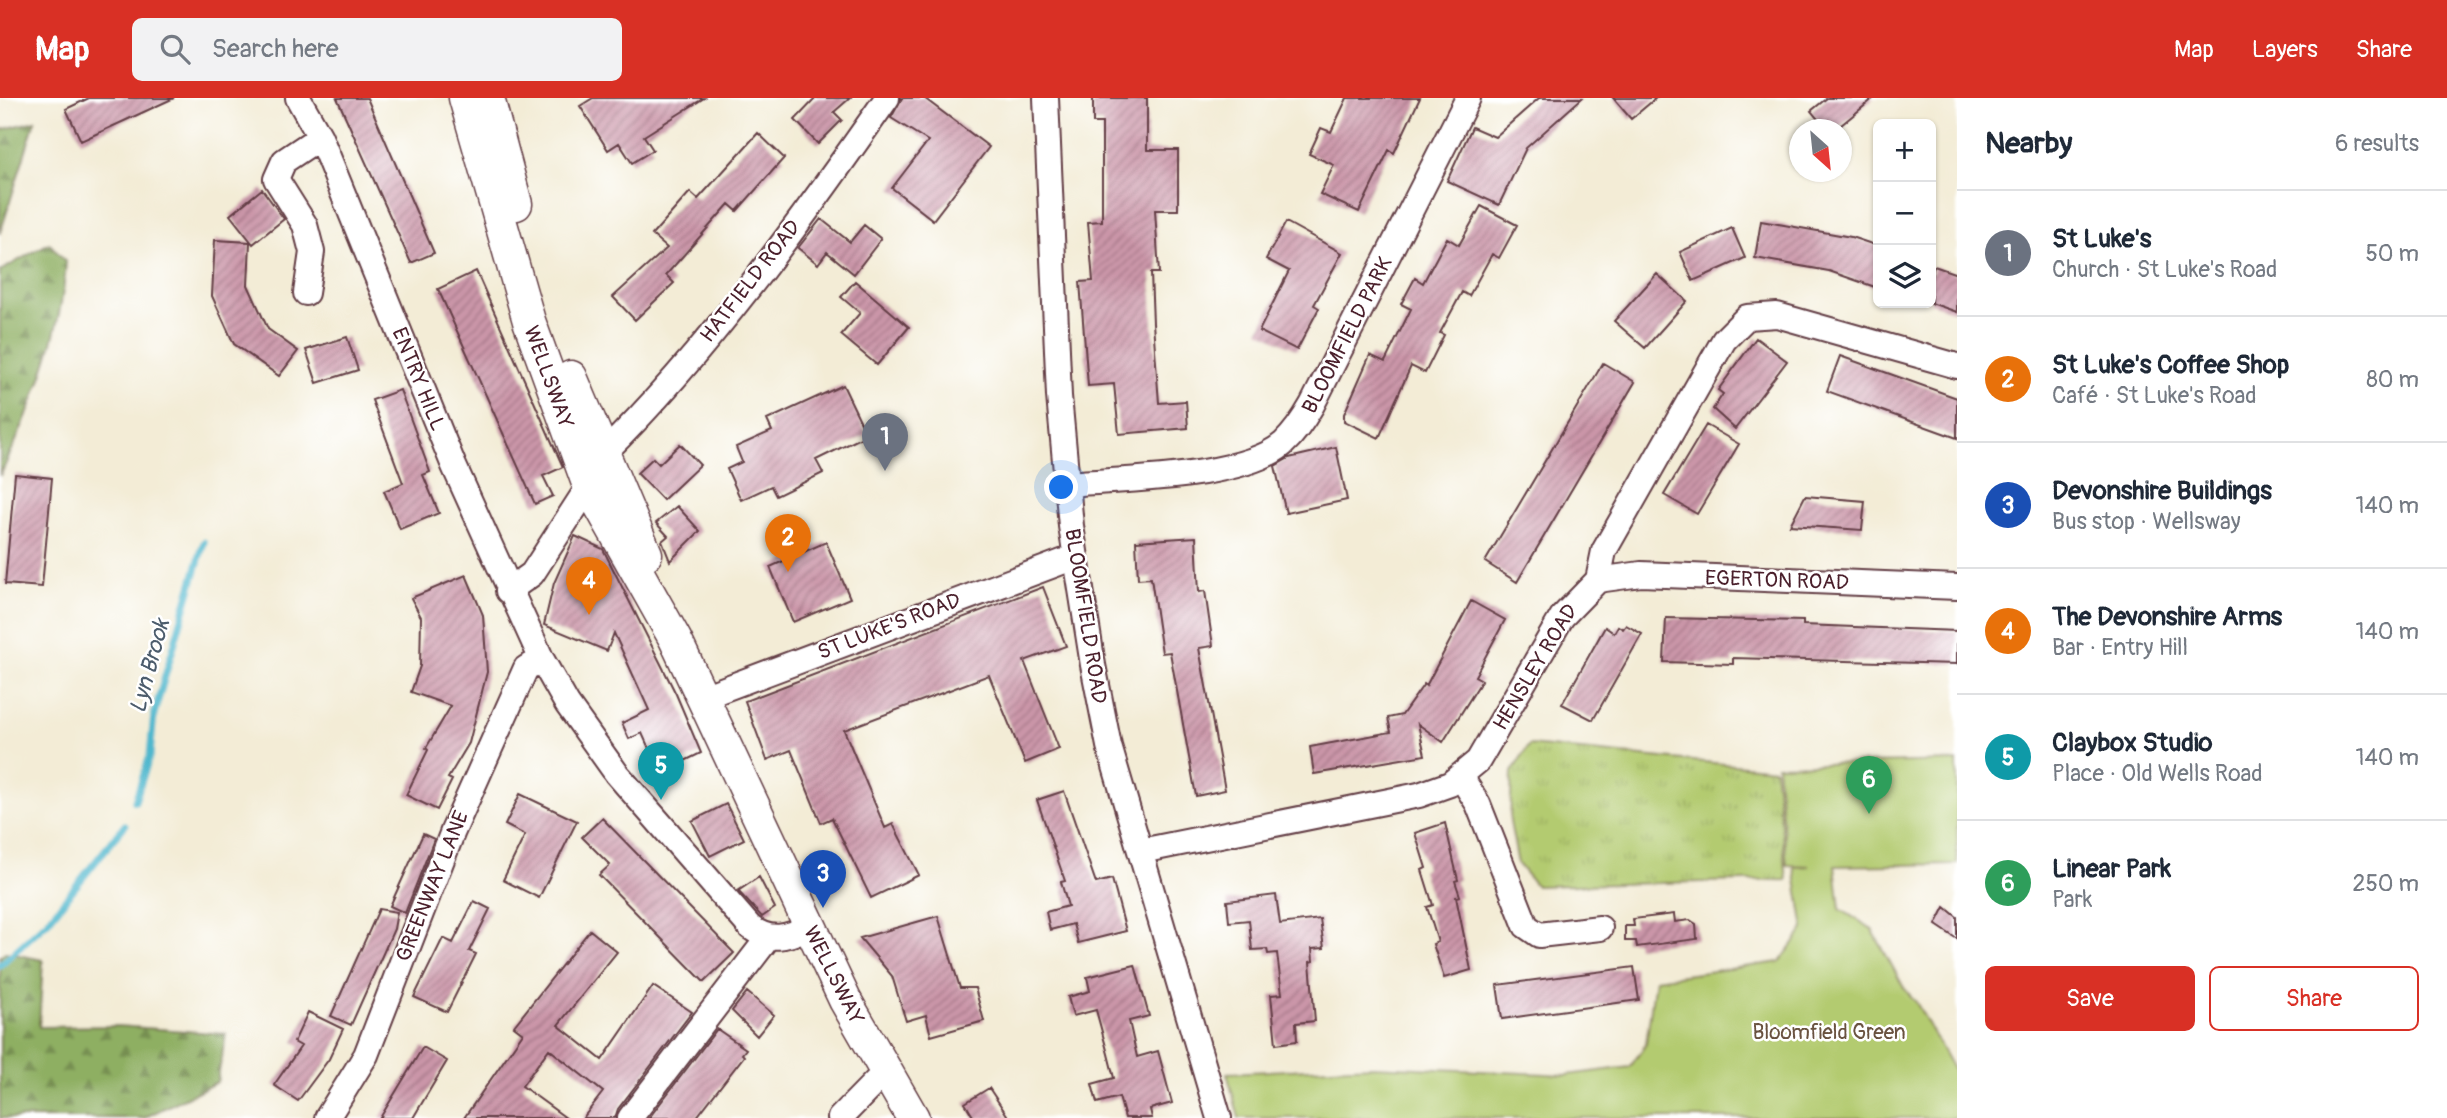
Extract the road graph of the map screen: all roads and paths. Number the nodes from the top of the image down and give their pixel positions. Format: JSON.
{"nodes":[{"id":1,"x":298,"y":98,"type":"edge"},
{"id":2,"x":466,"y":98,"type":"edge"},
{"id":3,"x":488,"y":98,"type":"edge"},
{"id":4,"x":887,"y":98,"type":"edge"},
{"id":5,"x":1046,"y":98,"type":"edge"},
{"id":6,"x":1468,"y":98,"type":"edge"},
{"id":7,"x":320,"y":137,"type":"junction"},
{"id":8,"x":306,"y":293,"type":"dead end"},
{"id":9,"x":1957,"y":366,"type":"edge"},
{"id":10,"x":602,"y":455,"type":"junction"},
{"id":11,"x":1067,"y":484,"type":"junction"},
{"id":12,"x":589,"y":486,"type":"junction"},
{"id":13,"x":1075,"y":557,"type":"junction"},
{"id":14,"x":1598,"y":580,"type":"junction"},
{"id":15,"x":1957,"y":587,"type":"edge"},
{"id":16,"x":508,"y":591,"type":"junction"},
{"id":17,"x":675,"y":639,"type":"junction"},
{"id":18,"x":542,"y":660,"type":"junction"},
{"id":19,"x":703,"y":696,"type":"junction"},
{"id":20,"x":1461,"y":777,"type":"junction"},
{"id":21,"x":1141,"y":851,"type":"junction"},
{"id":22,"x":810,"y":927,"type":"junction"},
{"id":23,"x":1600,"y":928,"type":"dead end"},
{"id":24,"x":768,"y":938,"type":"junction"},
{"id":25,"x":885,"y":1072,"type":"junction"},
{"id":26,"x":327,"y":1118,"type":"edge"},
{"id":27,"x":630,"y":1118,"type":"edge"},
{"id":28,"x":840,"y":1118,"type":"edge"},
{"id":29,"x":912,"y":1118,"type":"edge"},
{"id":30,"x":1219,"y":1118,"type":"edge"}],
"edges":[{"from":1,"to":7,"type":"street","name":"ENTRY HILL"},
{"from":2,"to":12,"type":"main road","name":"WELLSWAY"},
{"from":3,"to":10,"type":"main road","name":"WELLSWAY"},
{"from":4,"to":10,"type":"street","name":"HATFIELD ROAD"},
{"from":5,"to":11,"type":"street","name":"BLOOMFIELD ROAD"},
{"from":6,"to":11,"type":"street","name":"BLOOMFIELD PARK"},
{"from":7,"to":8,"type":"street"},
{"from":7,"to":16,"type":"street","name":"ENTRY HILL"},
{"from":9,"to":14,"type":"street","name":"HENSLEY ROAD"},
{"from":10,"to":12,"type":"main road"},
{"from":10,"to":17,"type":"main road","name":"WELLSWAY"},
{"from":11,"to":13,"type":"street","name":"BLOOMFIELD ROAD"},
{"from":12,"to":16,"type":"street"},
{"from":12,"to":17,"type":"main road","name":"WELLSWAY"},
{"from":13,"to":19,"type":"street","name":"ST LUKE'S ROAD"},
{"from":13,"to":21,"type":"street","name":"BLOOMFIELD ROAD"},
{"from":14,"to":15,"type":"street","name":"EGERTON ROAD"},
{"from":14,"to":20,"type":"street","name":"HENSLEY ROAD"},
{"from":16,"to":18,"type":"street","name":"ENTRY HILL"},
{"from":17,"to":19,"type":"main road","name":"WELLSWAY"},
{"from":18,"to":24,"type":"street","name":"ENTRY HILL"},
{"from":18,"to":26,"type":"street","name":"GREENWAY LANE"},
{"from":19,"to":22,"type":"main road","name":"WELLSWAY"},
{"from":20,"to":21,"type":"street","name":"HENSLEY ROAD"},
{"from":20,"to":23,"type":"street"},
{"from":21,"to":30,"type":"street","name":"BLOOMFIELD ROAD"},
{"from":22,"to":24,"type":"street"},
{"from":22,"to":25,"type":"main road","name":"WELLSWAY"},
{"from":24,"to":27,"type":"street"},
{"from":25,"to":28,"type":"street"},
{"from":25,"to":29,"type":"main road","name":"WELLSWAY"}]}
